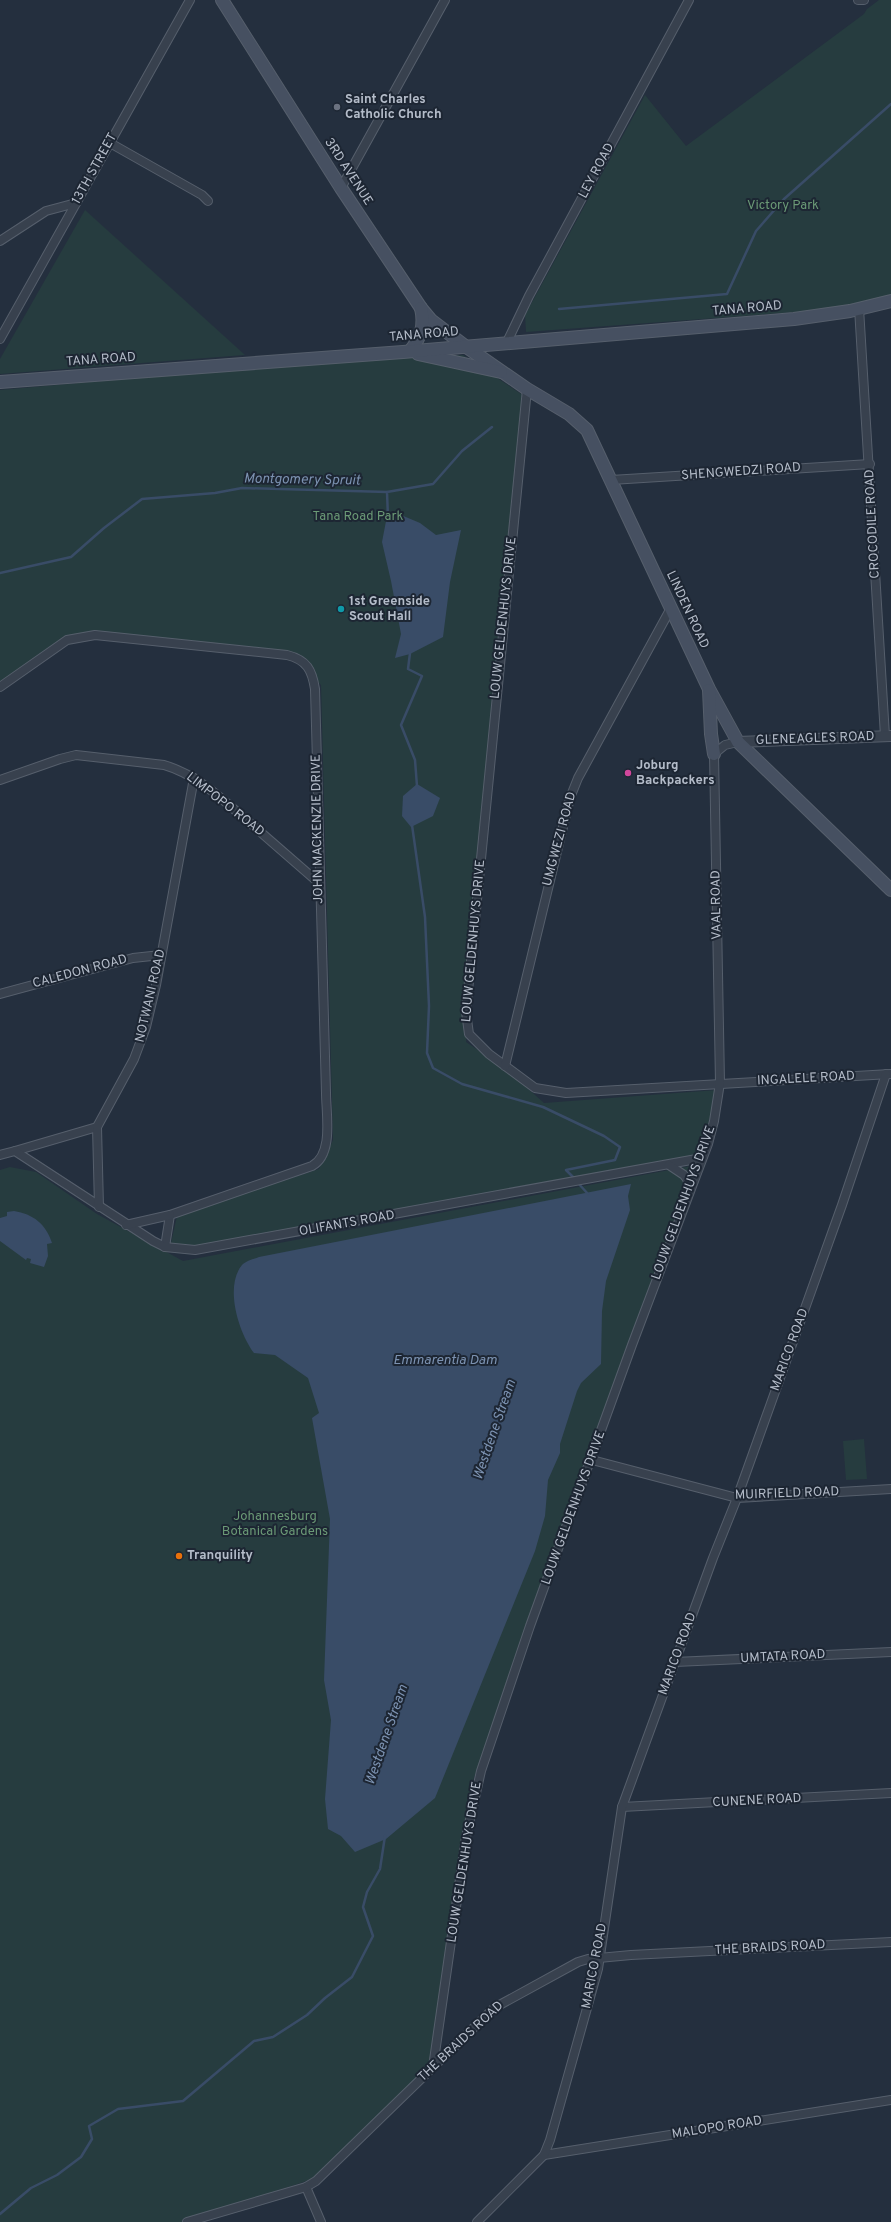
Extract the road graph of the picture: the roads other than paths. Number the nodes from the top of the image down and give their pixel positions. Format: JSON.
{"nodes":[{"id":1,"x":190,"y":0,"type":"edge"},
{"id":2,"x":222,"y":0,"type":"edge"},
{"id":3,"x":445,"y":0,"type":"edge"},
{"id":4,"x":689,"y":0,"type":"edge"},
{"id":5,"x":858,"y":0,"type":"edge"},
{"id":6,"x":864,"y":0,"type":"edge"},
{"id":7,"x":110,"y":143,"type":"junction"},
{"id":8,"x":341,"y":188,"type":"junction"},
{"id":9,"x":208,"y":201,"type":"dead end"},
{"id":10,"x":76,"y":203,"type":"junction"},
{"id":11,"x":0,"y":241,"type":"edge"},
{"id":12,"x":891,"y":301,"type":"edge"},
{"id":13,"x":421,"y":308,"type":"junction"},
{"id":14,"x":891,"y":309,"type":"edge"},
{"id":15,"x":856,"y":310,"type":"junction"},
{"id":16,"x":0,"y":338,"type":"edge"},
{"id":17,"x":506,"y":342,"type":"junction"},
{"id":18,"x":465,"y":346,"type":"junction"},
{"id":19,"x":406,"y":351,"type":"junction"},
{"id":20,"x":502,"y":370,"type":"junction"},
{"id":21,"x":0,"y":382,"type":"edge"},
{"id":22,"x":527,"y":389,"type":"junction"},
{"id":23,"x":870,"y":464,"type":"junction"},
{"id":24,"x":611,"y":480,"type":"junction"},
{"id":25,"x":671,"y":608,"type":"junction"},
{"id":26,"x":0,"y":687,"type":"edge"},
{"id":27,"x":709,"y":689,"type":"junction"},
{"id":28,"x":888,"y":736,"type":"edge"},
{"id":29,"x":738,"y":742,"type":"junction"},
{"id":30,"x":714,"y":754,"type":"junction"},
{"id":31,"x":194,"y":778,"type":"junction"},
{"id":32,"x":0,"y":780,"type":"edge"},
{"id":33,"x":319,"y":883,"type":"junction"},
{"id":34,"x":891,"y":890,"type":"edge"},
{"id":35,"x":161,"y":955,"type":"junction"},
{"id":36,"x":0,"y":994,"type":"edge"},
{"id":37,"x":505,"y":1066,"type":"junction"},
{"id":38,"x":888,"y":1074,"type":"edge"},
{"id":39,"x":720,"y":1083,"type":"junction"},
{"id":40,"x":97,"y":1127,"type":"junction"},
{"id":41,"x":16,"y":1151,"type":"junction"},
{"id":42,"x":0,"y":1155,"type":"edge"},
{"id":43,"x":702,"y":1158,"type":"junction"},
{"id":44,"x":669,"y":1165,"type":"junction"},
{"id":45,"x":691,"y":1185,"type":"junction"},
{"id":46,"x":99,"y":1207,"type":"junction"},
{"id":47,"x":170,"y":1215,"type":"junction"},
{"id":48,"x":126,"y":1225,"type":"junction"},
{"id":49,"x":165,"y":1247,"type":"junction"},
{"id":50,"x":592,"y":1460,"type":"junction"},
{"id":51,"x":891,"y":1490,"type":"edge"},
{"id":52,"x":737,"y":1498,"type":"junction"},
{"id":53,"x":891,"y":1652,"type":"edge"},
{"id":54,"x":675,"y":1662,"type":"junction"},
{"id":55,"x":891,"y":1793,"type":"edge"},
{"id":56,"x":622,"y":1807,"type":"junction"},
{"id":57,"x":891,"y":1942,"type":"edge"},
{"id":58,"x":599,"y":1958,"type":"junction"},
{"id":59,"x":433,"y":2067,"type":"junction"},
{"id":60,"x":891,"y":2100,"type":"edge"},
{"id":61,"x":544,"y":2155,"type":"junction"},
{"id":62,"x":306,"y":2187,"type":"junction"},
{"id":63,"x":187,"y":2222,"type":"edge"},
{"id":64,"x":321,"y":2222,"type":"edge"},
{"id":65,"x":477,"y":2222,"type":"edge"}],
"edges":[{"from":1,"to":7,"type":"street","name":"13TH STREET"},
{"from":2,"to":8,"type":"main road","name":"3RD AVENUE"},
{"from":3,"to":8,"type":"street"},
{"from":4,"to":17,"type":"street","name":"LEY ROAD"},
{"from":5,"to":6,"type":"street"},
{"from":7,"to":9,"type":"street"},
{"from":7,"to":10,"type":"street","name":"13TH STREET"},
{"from":8,"to":13,"type":"main road","name":"3RD AVENUE"},
{"from":10,"to":11,"type":"street"},
{"from":10,"to":16,"type":"street","name":"13TH STREET"},
{"from":12,"to":15,"type":"main road","name":"TANA ROAD"},
{"from":13,"to":18,"type":"main road","name":"3RD AVENUE"},
{"from":13,"to":19,"type":"main road"},
{"from":14,"to":15,"type":"main road","name":"TANA ROAD"},
{"from":15,"to":17,"type":"main road","name":"TANA ROAD"},
{"from":15,"to":23,"type":"street","name":"CROCODILE ROAD"},
{"from":17,"to":18,"type":"main road","name":"TANA ROAD"},
{"from":17,"to":20,"type":"main road"},
{"from":18,"to":19,"type":"main road","name":"TANA ROAD"},
{"from":18,"to":20,"type":"main road","name":"LINDEN ROAD"},
{"from":19,"to":20,"type":"main road"},
{"from":19,"to":21,"type":"main road","name":"TANA ROAD"},
{"from":20,"to":22,"type":"main road","name":"LINDEN ROAD"},
{"from":22,"to":24,"type":"main road","name":"LINDEN ROAD"},
{"from":22,"to":37,"type":"street","name":"LOUW GELDENHUYS DRIVE"},
{"from":23,"to":24,"type":"street","name":"SHENGWEDZI ROAD"},
{"from":23,"to":28,"type":"street","name":"CROCODILE ROAD"},
{"from":24,"to":25,"type":"main road","name":"LINDEN ROAD"},
{"from":25,"to":27,"type":"main road","name":"LINDEN ROAD"},
{"from":25,"to":37,"type":"street","name":"UMGWEZI ROAD"},
{"from":26,"to":33,"type":"street","name":"JOHN MACKENZIE DRIVE"},
{"from":27,"to":29,"type":"main road","name":"LINDEN ROAD"},
{"from":27,"to":30,"type":"main road"},
{"from":28,"to":29,"type":"street","name":"GLENEAGLES ROAD"},
{"from":29,"to":30,"type":"street"},
{"from":29,"to":34,"type":"main road","name":"LINDEN ROAD"},
{"from":30,"to":39,"type":"street","name":"VAAL ROAD"},
{"from":31,"to":32,"type":"street","name":"LIMPOPO ROAD"},
{"from":31,"to":33,"type":"street","name":"LIMPOPO ROAD"},
{"from":31,"to":35,"type":"street","name":"NOTWANI ROAD"},
{"from":33,"to":47,"type":"street","name":"JOHN MACKENZIE DRIVE"},
{"from":35,"to":36,"type":"street","name":"CALEDON ROAD"},
{"from":35,"to":40,"type":"street","name":"NOTWANI ROAD"},
{"from":37,"to":39,"type":"street","name":"LOUW GELDENHUYS DRIVE"},
{"from":38,"to":39,"type":"street","name":"INGALELE ROAD"},
{"from":38,"to":52,"type":"street","name":"MARICO ROAD"},
{"from":39,"to":43,"type":"street","name":"LOUW GELDENHUYS DRIVE"},
{"from":40,"to":41,"type":"street"},
{"from":40,"to":46,"type":"street","name":"NOTWANI ROAD"},
{"from":41,"to":42,"type":"street"},
{"from":41,"to":46,"type":"street","name":"OLIFANTS ROAD"},
{"from":43,"to":44,"type":"street","name":"OLIFANTS ROAD"},
{"from":43,"to":45,"type":"street","name":"LOUW GELDENHUYS DRIVE"},
{"from":44,"to":45,"type":"street"},
{"from":44,"to":49,"type":"street","name":"OLIFANTS ROAD"},
{"from":45,"to":50,"type":"street","name":"LOUW GELDENHUYS DRIVE"},
{"from":46,"to":48,"type":"street","name":"OLIFANTS ROAD"},
{"from":47,"to":48,"type":"street","name":"JOHN MACKENZIE DRIVE"},
{"from":47,"to":49,"type":"street"},
{"from":48,"to":49,"type":"street","name":"OLIFANTS ROAD"},
{"from":50,"to":52,"type":"street","name":"MUIRFIELD ROAD"},
{"from":50,"to":59,"type":"street","name":"LOUW GELDENHUYS DRIVE"},
{"from":51,"to":52,"type":"street","name":"MUIRFIELD ROAD"},
{"from":52,"to":54,"type":"street","name":"MARICO ROAD"},
{"from":53,"to":54,"type":"street","name":"UMTATA ROAD"},
{"from":54,"to":56,"type":"street","name":"MARICO ROAD"},
{"from":55,"to":56,"type":"street","name":"CUNENE ROAD"},
{"from":56,"to":58,"type":"street","name":"MARICO ROAD"},
{"from":57,"to":58,"type":"street","name":"THE BRAIDS ROAD"},
{"from":58,"to":59,"type":"street","name":"THE BRAIDS ROAD"},
{"from":58,"to":61,"type":"street","name":"MARICO ROAD"},
{"from":59,"to":62,"type":"street","name":"THE BRAIDS ROAD"},
{"from":60,"to":61,"type":"street","name":"MALOPO ROAD"},
{"from":61,"to":65,"type":"street","name":"MARICO ROAD"},
{"from":62,"to":63,"type":"street","name":"THE BRAIDS ROAD"},
{"from":62,"to":64,"type":"street"}]}
